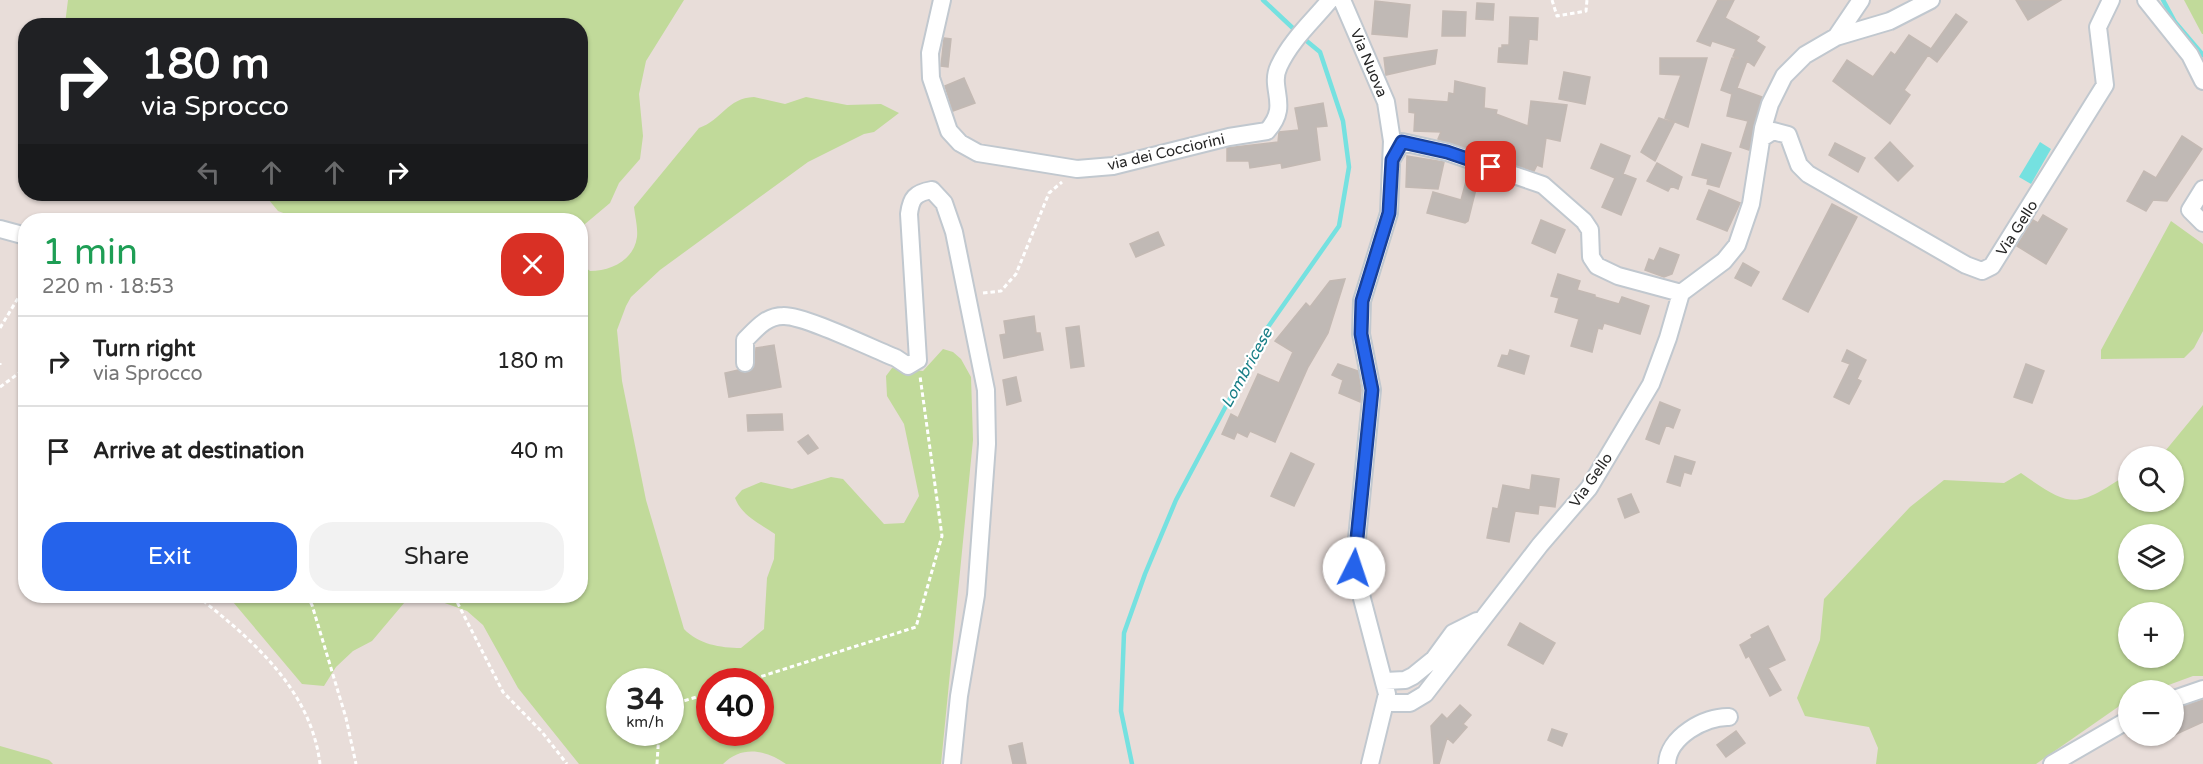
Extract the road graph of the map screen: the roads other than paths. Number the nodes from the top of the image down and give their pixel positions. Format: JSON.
{"nodes":[{"id":1,"x":942,"y":0,"type":"edge"},
{"id":2,"x":1330,"y":0,"type":"edge"},
{"id":3,"x":1342,"y":0,"type":"edge"},
{"id":4,"x":1861,"y":0,"type":"edge"},
{"id":5,"x":1931,"y":0,"type":"edge"},
{"id":6,"x":2111,"y":0,"type":"edge"},
{"id":7,"x":2146,"y":0,"type":"edge"},
{"id":8,"x":1836,"y":37,"type":"junction"},
{"id":9,"x":2203,"y":81,"type":"edge"},
{"id":10,"x":1762,"y":138,"type":"junction"},
{"id":11,"x":1392,"y":160,"type":"junction"},
{"id":12,"x":2203,"y":189,"type":"edge"},
{"id":13,"x":2203,"y":223,"type":"edge"},
{"id":14,"x":0,"y":229,"type":"edge"},
{"id":15,"x":18,"y":235,"type":"edge"},
{"id":16,"x":1681,"y":293,"type":"junction"},
{"id":17,"x":745,"y":363,"type":"dead end"},
{"id":18,"x":1482,"y":619,"type":"junction"},
{"id":19,"x":1385,"y":681,"type":"junction"},
{"id":20,"x":2203,"y":689,"type":"edge"},
{"id":21,"x":2184,"y":696,"type":"edge"},
{"id":22,"x":1386,"y":703,"type":"junction"},
{"id":23,"x":1730,"y":717,"type":"dead end"},
{"id":24,"x":2118,"y":726,"type":"edge"},
{"id":25,"x":952,"y":764,"type":"edge"},
{"id":26,"x":1370,"y":764,"type":"edge"},
{"id":27,"x":1667,"y":764,"type":"edge"},
{"id":28,"x":2052,"y":764,"type":"edge"}],
"edges":[{"from":1,"to":2,"type":"street","name":"via dei Cocciorini"},
{"from":3,"to":11,"type":"street","name":"Via Nuova"},
{"from":4,"to":8,"type":"street"},
{"from":5,"to":8,"type":"street"},
{"from":6,"to":10,"type":"street","name":"Via Gello"},
{"from":7,"to":9,"type":"street"},
{"from":8,"to":10,"type":"street"},
{"from":10,"to":16,"type":"street"},
{"from":11,"to":16,"type":"street"},
{"from":11,"to":19,"type":"street","name":"Via Nuova"},
{"from":12,"to":13,"type":"street"},
{"from":14,"to":15,"type":"street"},
{"from":16,"to":18,"type":"street","name":"Via Gello"},
{"from":17,"to":25,"type":"street"},
{"from":18,"to":19,"type":"street","name":"Via Gello"},
{"from":18,"to":22,"type":"street","name":"Via Gello"},
{"from":19,"to":22,"type":"street","name":"Via Nuova"},
{"from":20,"to":21,"type":"street"},
{"from":22,"to":26,"type":"street","name":"Via Nuova"},
{"from":23,"to":27,"type":"street"},
{"from":24,"to":28,"type":"street"}]}
